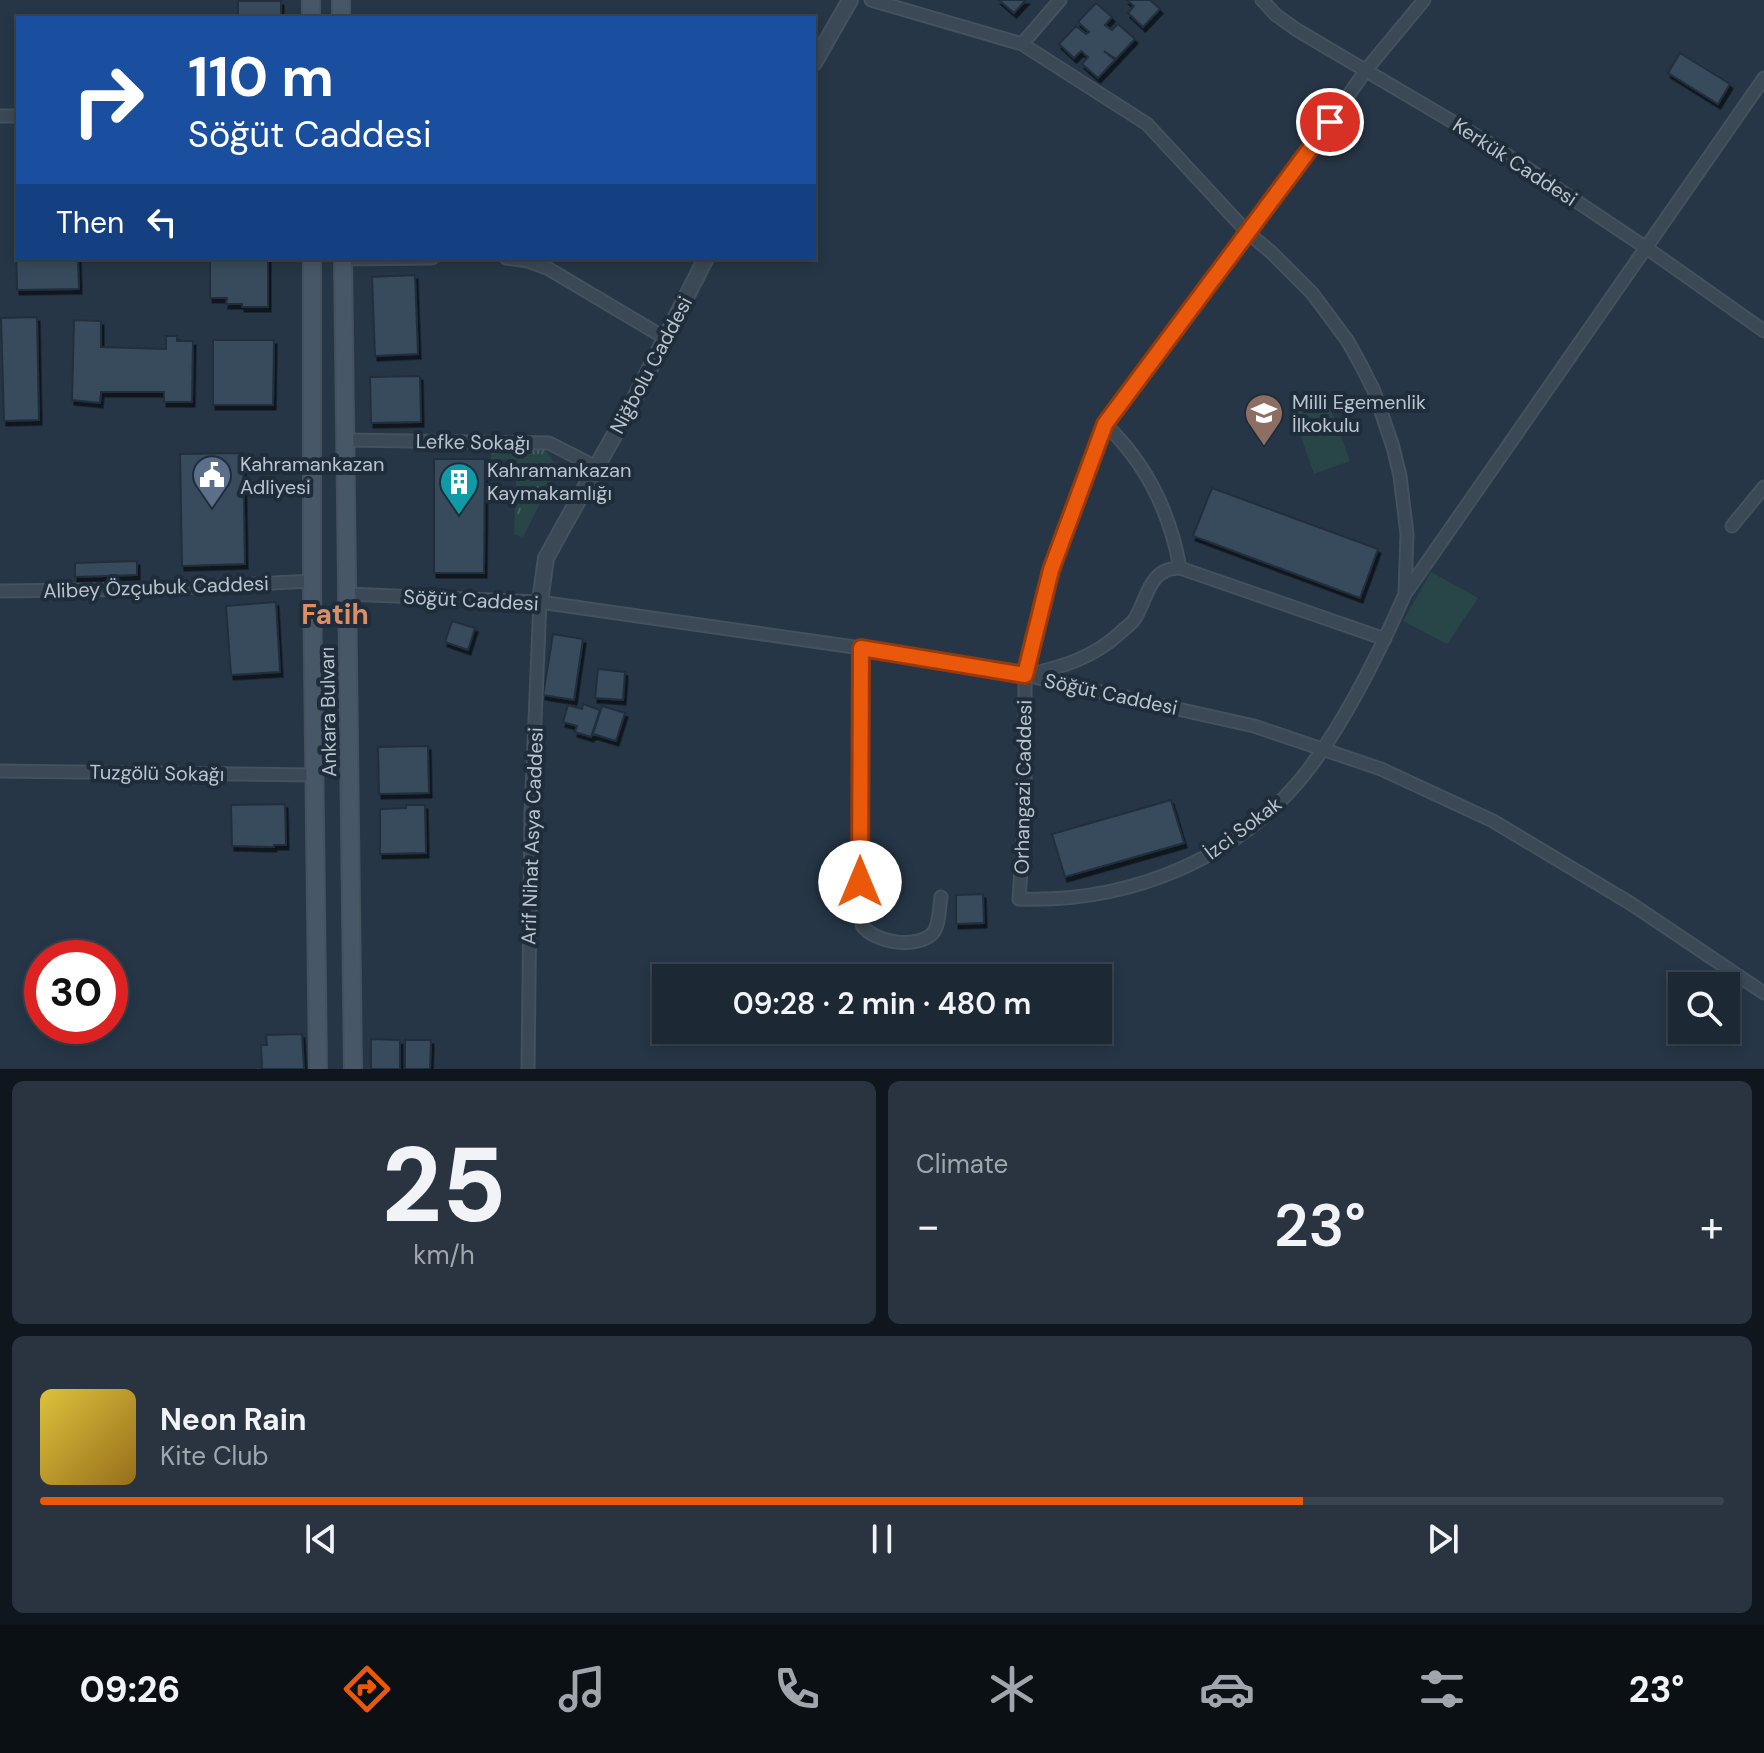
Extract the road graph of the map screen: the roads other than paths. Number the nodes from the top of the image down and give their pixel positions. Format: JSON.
{"nodes":[{"id":1,"x":850,"y":0,"type":"edge"},
{"id":2,"x":871,"y":0,"type":"edge"},
{"id":3,"x":1060,"y":0,"type":"edge"},
{"id":4,"x":1262,"y":0,"type":"edge"},
{"id":5,"x":1424,"y":0,"type":"edge"},
{"id":6,"x":1022,"y":44,"type":"junction"},
{"id":7,"x":816,"y":60,"type":"edge"},
{"id":8,"x":1366,"y":70,"type":"junction"},
{"id":9,"x":1764,"y":78,"type":"edge"},
{"id":10,"x":1248,"y":233,"type":"junction"},
{"id":11,"x":1648,"y":249,"type":"junction"},
{"id":12,"x":312,"y":260,"type":"edge"},
{"id":13,"x":343,"y":260,"type":"edge"},
{"id":14,"x":521,"y":260,"type":"edge"},
{"id":15,"x":705,"y":260,"type":"edge"},
{"id":16,"x":1764,"y":331,"type":"edge"},
{"id":17,"x":665,"y":338,"type":"junction"},
{"id":18,"x":1105,"y":424,"type":"junction"},
{"id":19,"x":345,"y":440,"type":"junction"},
{"id":20,"x":596,"y":467,"type":"junction"},
{"id":21,"x":1764,"y":487,"type":"edge"},
{"id":22,"x":1732,"y":526,"type":"dead end"},
{"id":23,"x":1180,"y":568,"type":"junction"},
{"id":24,"x":312,"y":581,"type":"junction"},
{"id":25,"x":0,"y":591,"type":"edge"},
{"id":26,"x":346,"y":594,"type":"junction"},
{"id":27,"x":1405,"y":594,"type":"junction"},
{"id":28,"x":540,"y":602,"type":"junction"},
{"id":29,"x":1385,"y":639,"type":"junction"},
{"id":30,"x":861,"y":648,"type":"junction"},
{"id":31,"x":1025,"y":675,"type":"junction"},
{"id":32,"x":1323,"y":748,"type":"junction"},
{"id":33,"x":0,"y":771,"type":"edge"},
{"id":34,"x":315,"y":775,"type":"junction"},
{"id":35,"x":941,"y":897,"type":"dead end"},
{"id":36,"x":1019,"y":899,"type":"joint"},
{"id":37,"x":1764,"y":993,"type":"edge"},
{"id":38,"x":318,"y":1069,"type":"edge"},
{"id":39,"x":353,"y":1069,"type":"edge"},
{"id":40,"x":528,"y":1069,"type":"edge"}],
"edges":[{"from":1,"to":7,"type":"street"},
{"from":2,"to":6,"type":"street"},
{"from":3,"to":6,"type":"street"},
{"from":4,"to":8,"type":"street","name":"Kerkük Caddesi"},
{"from":5,"to":8,"type":"street","name":"Orhangazi Caddesi"},
{"from":6,"to":10,"type":"street"},
{"from":8,"to":10,"type":"street","name":"Orhangazi Caddesi"},
{"from":8,"to":11,"type":"street","name":"Kerkük Caddesi"},
{"from":9,"to":11,"type":"street"},
{"from":10,"to":18,"type":"street","name":"Orhangazi Caddesi"},
{"from":10,"to":27,"type":"street"},
{"from":11,"to":16,"type":"street","name":"Kerkük Caddesi"},
{"from":11,"to":27,"type":"street"},
{"from":12,"to":24,"type":"main road","name":"Ankara Bulvarı"},
{"from":13,"to":19,"type":"main road","name":"Ankara Bulvarı"},
{"from":14,"to":17,"type":"street"},
{"from":15,"to":17,"type":"street","name":"Niğbolu Caddesi"},
{"from":17,"to":20,"type":"street","name":"Niğbolu Caddesi"},
{"from":18,"to":23,"type":"street"},
{"from":18,"to":31,"type":"street","name":"Orhangazi Caddesi"},
{"from":19,"to":20,"type":"street","name":"Lefke Sokağı"},
{"from":19,"to":26,"type":"main road","name":"Ankara Bulvarı"},
{"from":20,"to":28,"type":"street","name":"Niğbolu Caddesi"},
{"from":21,"to":22,"type":"street"},
{"from":23,"to":29,"type":"street"},
{"from":23,"to":31,"type":"street"},
{"from":24,"to":25,"type":"street","name":"Alibey Özçubuk Caddesi"},
{"from":24,"to":34,"type":"main road","name":"Ankara Bulvarı"},
{"from":26,"to":28,"type":"street","name":"Söğüt Caddesi"},
{"from":26,"to":39,"type":"main road","name":"Ankara Bulvarı"},
{"from":27,"to":29,"type":"street","name":"İzci Sokak"},
{"from":28,"to":30,"type":"street","name":"Söğüt Caddesi"},
{"from":28,"to":40,"type":"street","name":"Arif Nihat Asya Caddesi"},
{"from":29,"to":32,"type":"street","name":"İzci Sokak"},
{"from":30,"to":31,"type":"street","name":"Söğüt Caddesi"},
{"from":30,"to":35,"type":"street"},
{"from":31,"to":32,"type":"street","name":"Söğüt Caddesi"},
{"from":31,"to":36,"type":"street","name":"Orhangazi Caddesi"},
{"from":32,"to":36,"type":"street","name":"İzci Sokak"},
{"from":32,"to":37,"type":"street","name":"Söğüt Caddesi"},
{"from":33,"to":34,"type":"street","name":"Tuzgölü Sokağı"},
{"from":34,"to":38,"type":"main road","name":"Ankara Bulvarı"}]}
